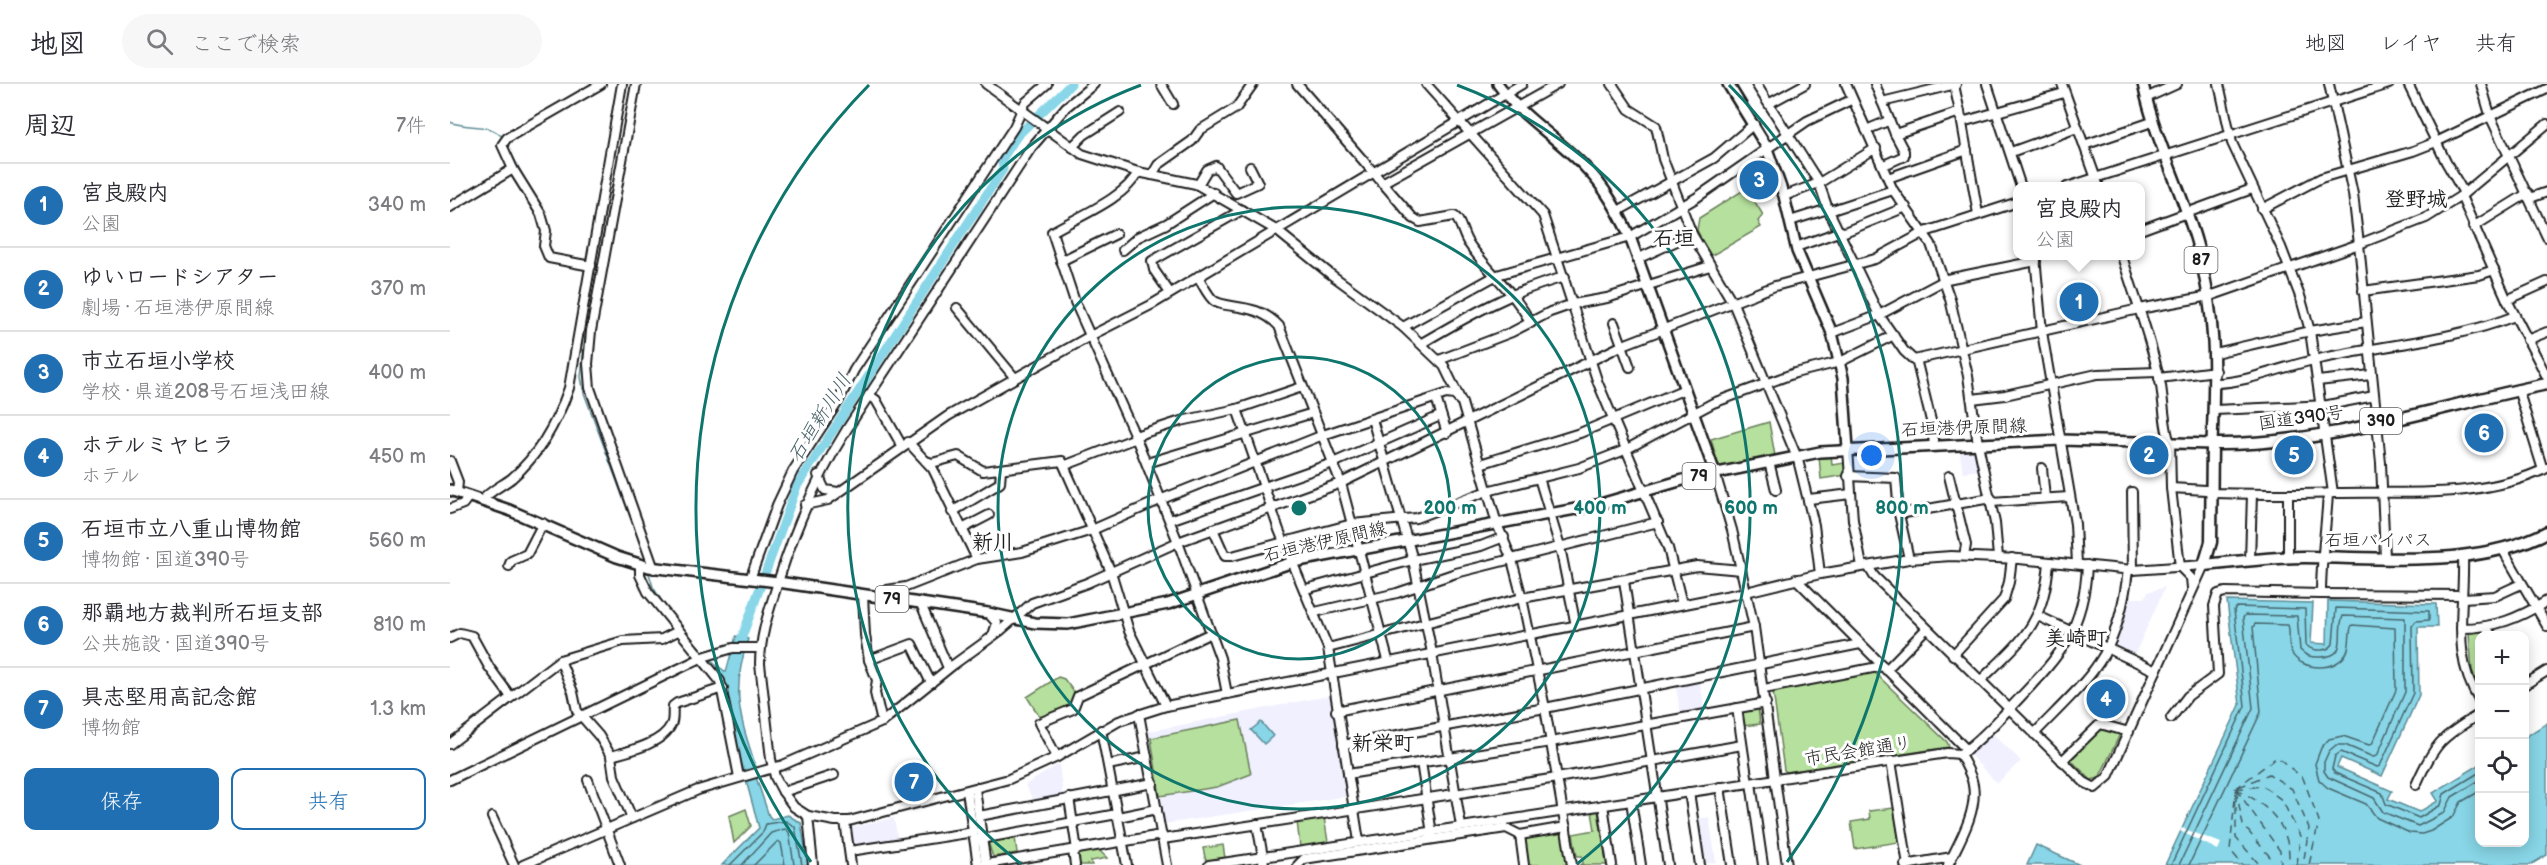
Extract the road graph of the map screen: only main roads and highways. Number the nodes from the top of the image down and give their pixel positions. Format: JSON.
{"nodes":[{"id":1,"x":1498,"y":84,"type":"edge"},
{"id":2,"x":1728,"y":84,"type":"edge"},
{"id":3,"x":2143,"y":84,"type":"edge"},
{"id":4,"x":2547,"y":384,"type":"edge"},
{"id":5,"x":2212,"y":444,"type":"junction"},
{"id":6,"x":1848,"y":449,"type":"junction"},
{"id":7,"x":1715,"y":473,"type":"junction"},
{"id":8,"x":454,"y":491,"type":"edge"},
{"id":9,"x":2547,"y":532,"type":"edge"},
{"id":10,"x":2211,"y":542,"type":"junction"},
{"id":11,"x":2229,"y":563,"type":"junction"}],
"edges":[{"from":1,"to":7,"type":"main road"},
{"from":2,"to":6,"type":"main road"},
{"from":3,"to":5,"type":"main road","number":"87"},
{"from":4,"to":5,"type":"highway","name":"国道390号","number":"390"},
{"from":5,"to":6,"type":"main road","name":"石垣港伊原間線","number":"79"},
{"from":5,"to":10,"type":"highway"},
{"from":6,"to":7,"type":"main road","name":"石垣港伊原間線","number":"79"},
{"from":7,"to":8,"type":"main road","name":"石垣港伊原間線","number":"79"},
{"from":9,"to":11,"type":"highway","name":"石垣バイパス"},
{"from":10,"to":11,"type":"highway"},
{"from":10,"to":11,"type":"highway","name":"石垣バイパス"}]}
